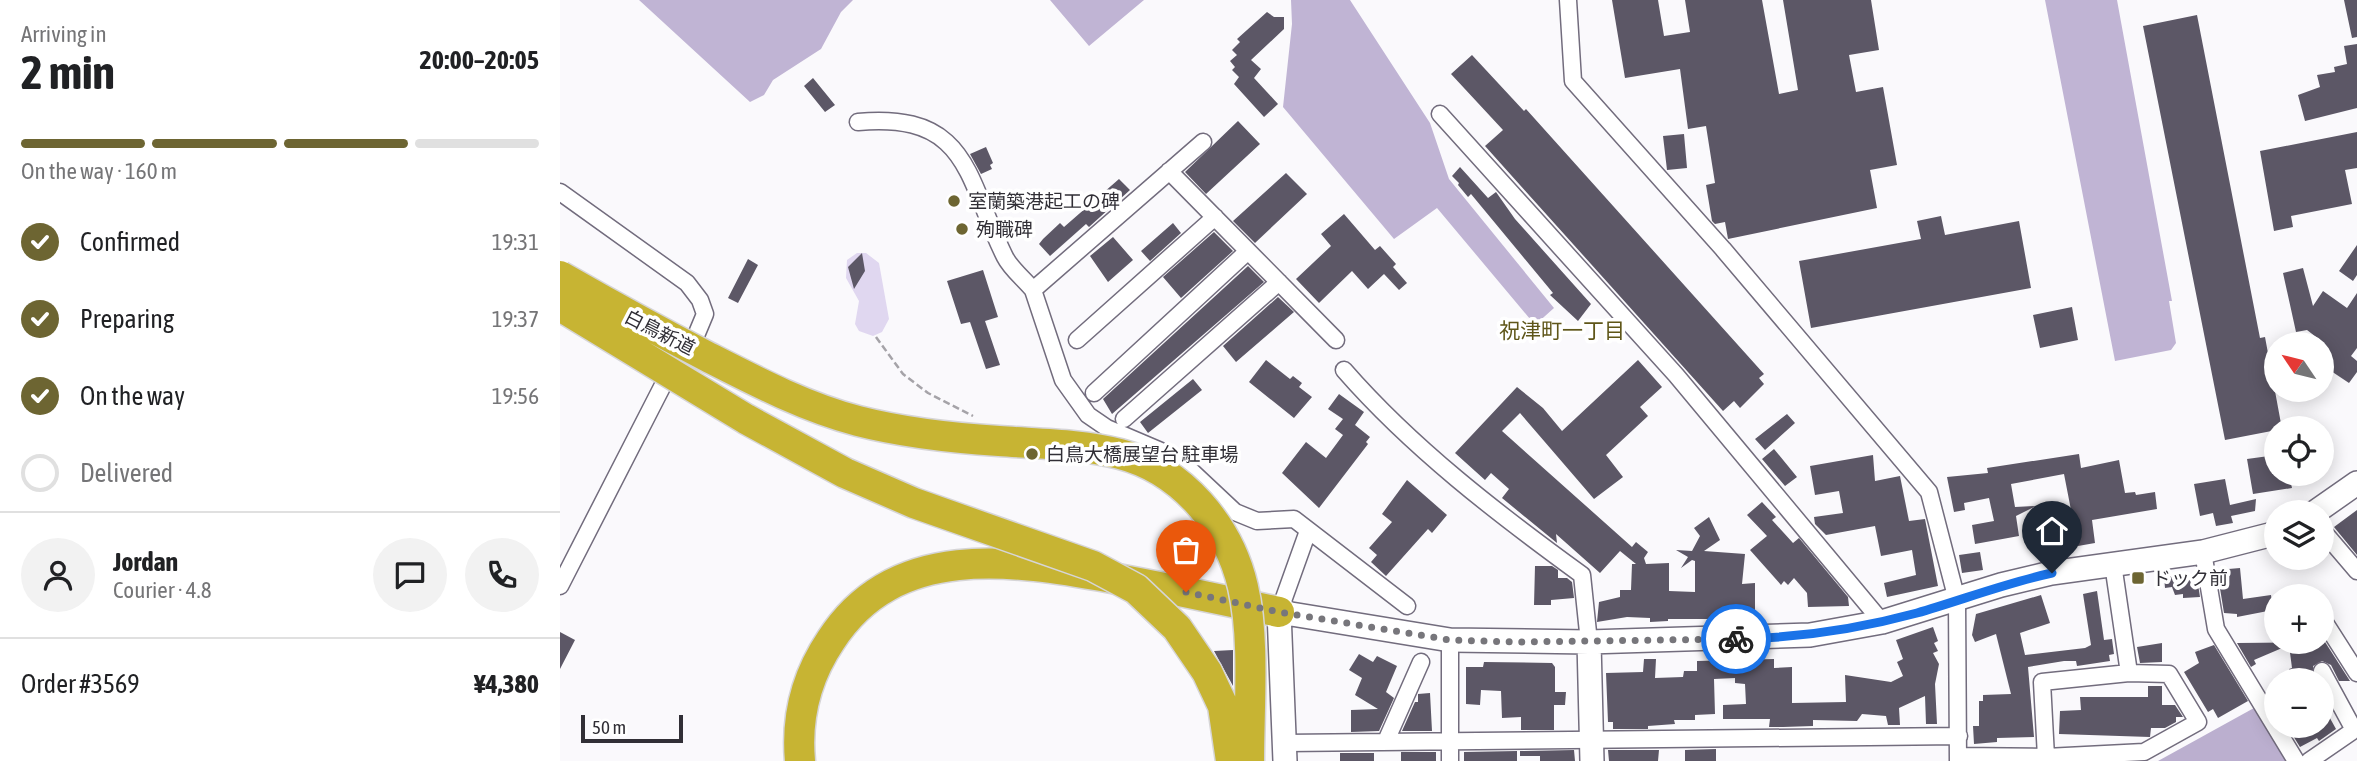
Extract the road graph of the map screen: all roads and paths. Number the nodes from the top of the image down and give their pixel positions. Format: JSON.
{"nodes":[{"id":1,"x":1568,"y":0,"type":"edge"},
{"id":2,"x":1440,"y":114,"type":"dead end"},
{"id":3,"x":858,"y":122,"type":"dead end"},
{"id":4,"x":1203,"y":142,"type":"dead end"},
{"id":5,"x":1169,"y":172,"type":"junction"},
{"id":6,"x":560,"y":192,"type":"edge"},
{"id":7,"x":1215,"y":217,"type":"junction"},
{"id":8,"x":1248,"y":251,"type":"junction"},
{"id":9,"x":560,"y":275,"type":"edge"},
{"id":10,"x":1279,"y":282,"type":"junction"},
{"id":11,"x":1033,"y":290,"type":"junction"},
{"id":12,"x":560,"y":306,"type":"edge"},
{"id":13,"x":876,"y":337,"type":"dead end"},
{"id":14,"x":1077,"y":340,"type":"dead end"},
{"id":15,"x":1336,"y":340,"type":"dead end"},
{"id":16,"x":1343,"y":370,"type":"dead end"},
{"id":17,"x":1094,"y":393,"type":"dead end"},
{"id":18,"x":1124,"y":419,"type":"dead end"},
{"id":19,"x":983,"y":421,"type":"dead end"},
{"id":20,"x":2357,"y":483,"type":"edge"},
{"id":21,"x":2333,"y":500,"type":"edge"},
{"id":22,"x":1308,"y":531,"type":"junction"},
{"id":23,"x":2264,"y":536,"type":"edge"},
{"id":24,"x":2334,"y":544,"type":"edge"},
{"id":25,"x":2203,"y":552,"type":"junction"},
{"id":26,"x":2113,"y":564,"type":"junction"},
{"id":27,"x":2357,"y":571,"type":"edge"},
{"id":28,"x":560,"y":586,"type":"edge"},
{"id":29,"x":1957,"y":600,"type":"junction"},
{"id":30,"x":1407,"y":606,"type":"dead end"},
{"id":31,"x":1279,"y":612,"type":"junction"},
{"id":32,"x":1882,"y":622,"type":"junction"},
{"id":33,"x":2334,"y":637,"type":"edge"},
{"id":34,"x":1450,"y":640,"type":"junction"},
{"id":35,"x":1589,"y":642,"type":"junction"},
{"id":36,"x":1421,"y":662,"type":"dead end"},
{"id":37,"x":2129,"y":673,"type":"junction"},
{"id":38,"x":2357,"y":673,"type":"edge"},
{"id":39,"x":2334,"y":691,"type":"edge"},
{"id":40,"x":2356,"y":729,"type":"edge"},
{"id":41,"x":1959,"y":736,"type":"junction"},
{"id":42,"x":1449,"y":740,"type":"junction"},
{"id":43,"x":1386,"y":741,"type":"junction"},
{"id":44,"x":1591,"y":750,"type":"edge"},
{"id":45,"x":1285,"y":752,"type":"edge"},
{"id":46,"x":1958,"y":758,"type":"edge"},
{"id":47,"x":2096,"y":758,"type":"edge"},
{"id":48,"x":2046,"y":759,"type":"edge"},
{"id":49,"x":800,"y":761,"type":"edge"},
{"id":50,"x":816,"y":761,"type":"edge"},
{"id":51,"x":1231,"y":761,"type":"edge"},
{"id":52,"x":1249,"y":761,"type":"edge"},
{"id":53,"x":1450,"y":761,"type":"edge"},
{"id":54,"x":2296,"y":761,"type":"edge"},
{"id":55,"x":2309,"y":761,"type":"edge"}],
"edges":[{"from":1,"to":29,"type":"street"},
{"from":2,"to":32,"type":"street"},
{"from":3,"to":11,"type":"street"},
{"from":4,"to":5,"type":"street"},
{"from":5,"to":7,"type":"street"},
{"from":5,"to":11,"type":"street"},
{"from":6,"to":28,"type":"street"},
{"from":7,"to":8,"type":"street"},
{"from":7,"to":14,"type":"street"},
{"from":8,"to":10,"type":"street"},
{"from":8,"to":17,"type":"street"},
{"from":9,"to":52,"type":"highway","name":"白鳥新道","bridge":true},
{"from":10,"to":15,"type":"street"},
{"from":10,"to":18,"type":"street"},
{"from":11,"to":22,"type":"street"},
{"from":12,"to":51,"type":"highway","name":"白鳥新道","bridge":true},
{"from":13,"to":19,"type":"path"},
{"from":16,"to":35,"type":"street"},
{"from":20,"to":21,"type":"main road"},
{"from":22,"to":30,"type":"street"},
{"from":22,"to":31,"type":"street"},
{"from":23,"to":25,"type":"main road"},
{"from":24,"to":27,"type":"street"},
{"from":25,"to":26,"type":"main road"},
{"from":25,"to":54,"type":"street"},
{"from":26,"to":29,"type":"main road"},
{"from":26,"to":37,"type":"street"},
{"from":29,"to":32,"type":"main road"},
{"from":29,"to":41,"type":"street"},
{"from":31,"to":34,"type":"main road"},
{"from":31,"to":45,"type":"main road"},
{"from":31,"to":49,"type":"highway"},
{"from":31,"to":50,"type":"highway"},
{"from":32,"to":35,"type":"main road"},
{"from":33,"to":38,"type":"street"},
{"from":34,"to":35,"type":"main road"},
{"from":34,"to":42,"type":"street"},
{"from":35,"to":44,"type":"main road"},
{"from":36,"to":43,"type":"street"},
{"from":37,"to":47,"type":"street"},
{"from":37,"to":48,"type":"street"},
{"from":39,"to":40,"type":"street"},
{"from":40,"to":55,"type":"street"},
{"from":41,"to":44,"type":"street"},
{"from":41,"to":46,"type":"street"},
{"from":42,"to":43,"type":"street"},
{"from":42,"to":44,"type":"street"},
{"from":42,"to":53,"type":"street"},
{"from":43,"to":45,"type":"street"},
{"from":46,"to":48,"type":"street"},
{"from":47,"to":48,"type":"street"}]}
